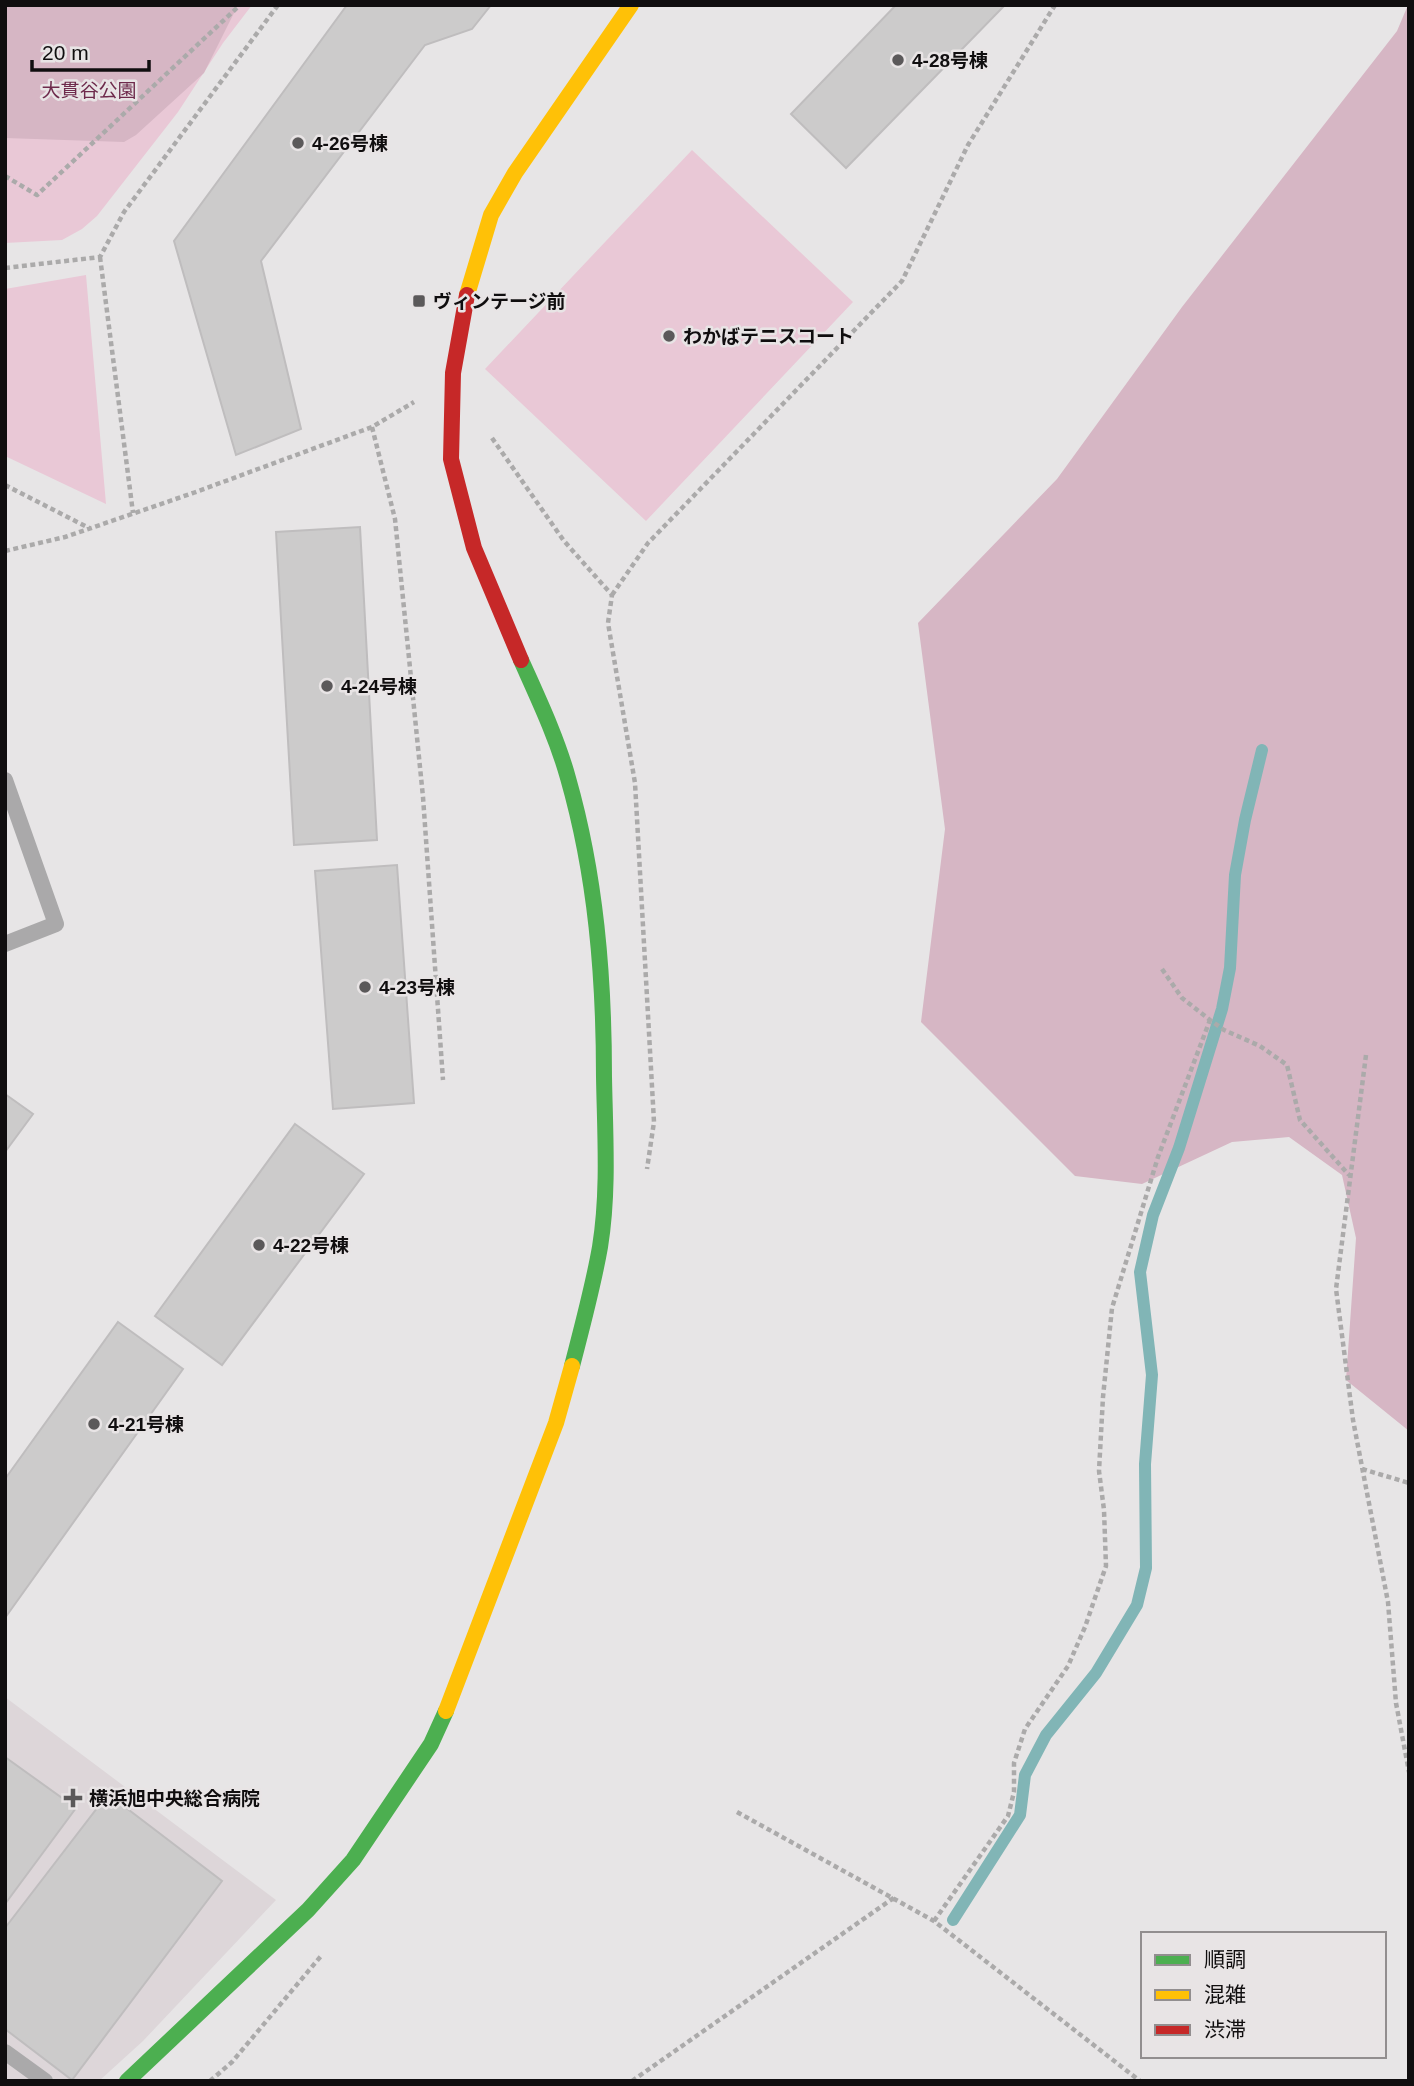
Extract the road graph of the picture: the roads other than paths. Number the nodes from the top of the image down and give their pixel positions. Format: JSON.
{"nodes":[{"id":1,"x":631,"y":5,"type":"edge"},
{"id":2,"x":5,"y":780,"type":"edge"},
{"id":3,"x":5,"y":944,"type":"edge"},
{"id":4,"x":5,"y":2052,"type":"edge"},
{"id":5,"x":45,"y":2081,"type":"edge"},
{"id":6,"x":127,"y":2081,"type":"edge"}],
"edges":[{"from":1,"to":6,"type":"street"},
{"from":2,"to":3,"type":"lane"},
{"from":4,"to":5,"type":"lane"}]}
